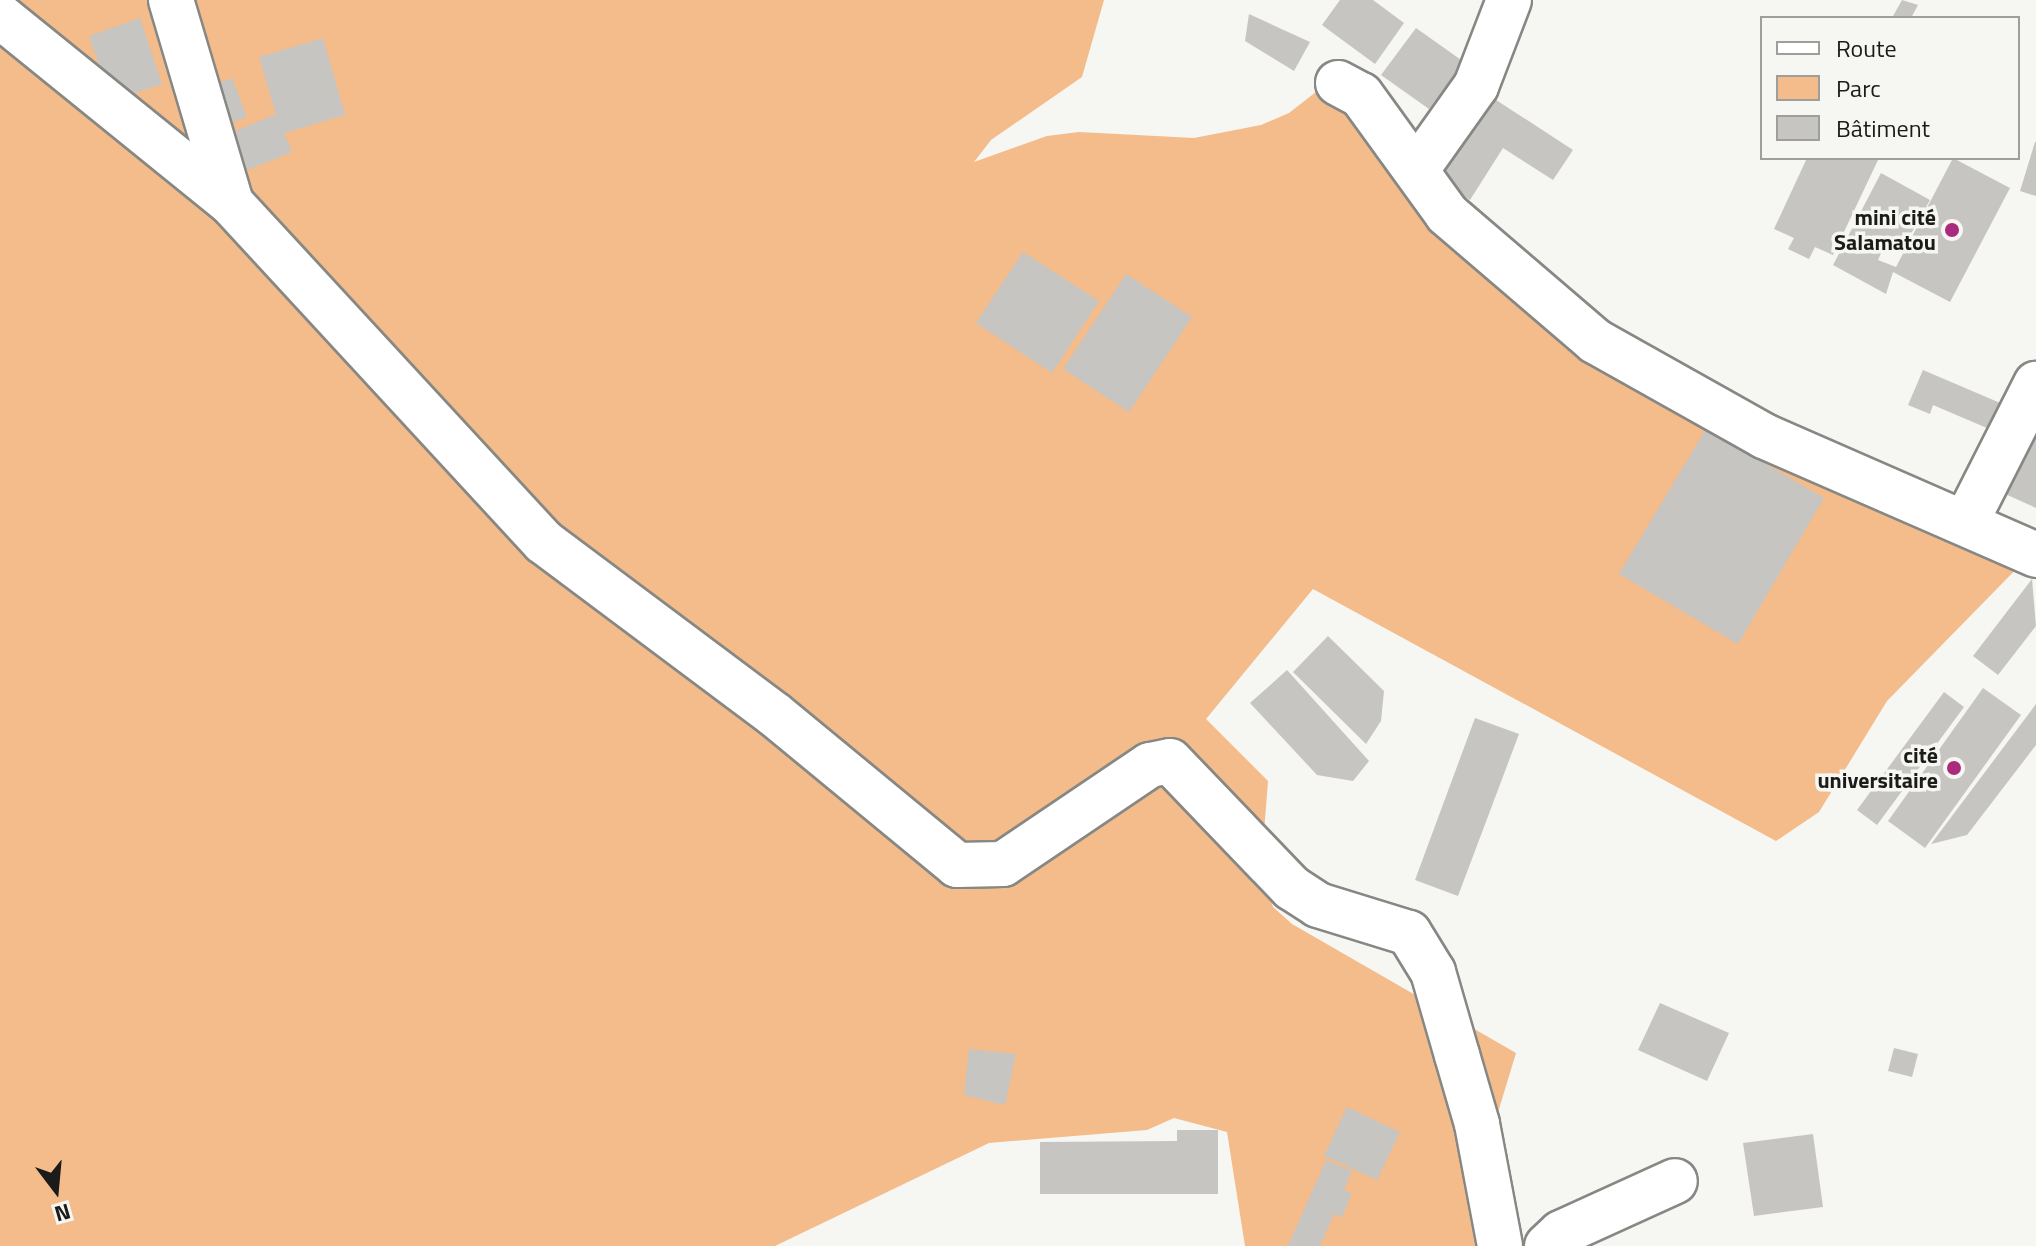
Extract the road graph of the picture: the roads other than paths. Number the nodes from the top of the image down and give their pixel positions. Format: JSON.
{"nodes":[{"id":1,"x":171,"y":0,"type":"edge"},
{"id":2,"x":1509,"y":0,"type":"edge"},
{"id":3,"x":0,"y":16,"type":"edge"},
{"id":4,"x":1338,"y":83,"type":"dead end"},
{"id":5,"x":1417,"y":169,"type":"junction"},
{"id":6,"x":231,"y":203,"type":"junction"},
{"id":7,"x":2036,"y":384,"type":"edge"},
{"id":8,"x":1966,"y":522,"type":"junction"},
{"id":9,"x":2036,"y":555,"type":"edge"},
{"id":10,"x":1675,"y":1181,"type":"dead end"},
{"id":11,"x":1500,"y":1246,"type":"edge"},
{"id":12,"x":1547,"y":1246,"type":"edge"}],
"edges":[{"from":1,"to":6,"type":"street"},
{"from":2,"to":5,"type":"street"},
{"from":3,"to":6,"type":"street"},
{"from":4,"to":5,"type":"street"},
{"from":5,"to":8,"type":"street"},
{"from":6,"to":11,"type":"street"},
{"from":7,"to":8,"type":"street"},
{"from":8,"to":9,"type":"street"},
{"from":10,"to":12,"type":"street"}]}
